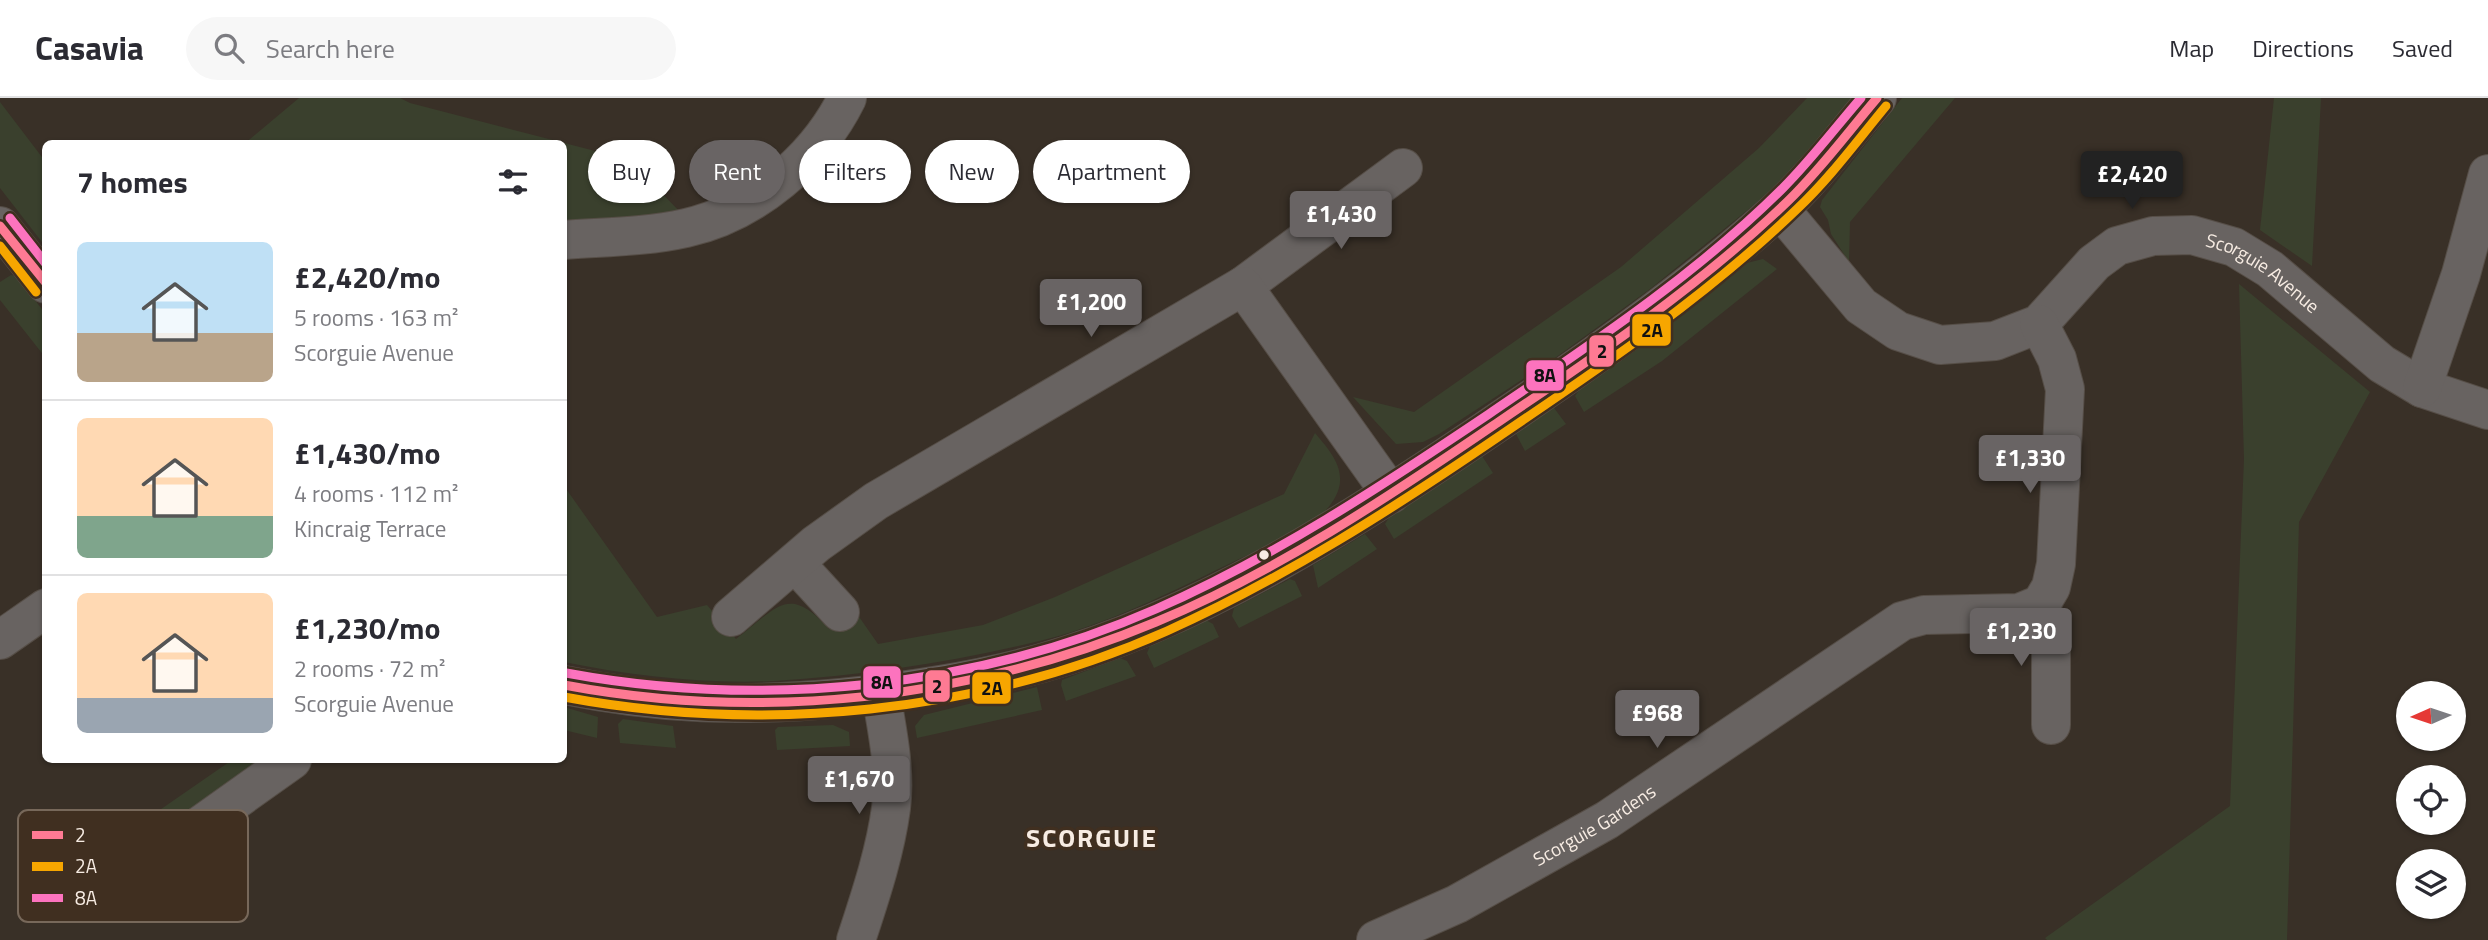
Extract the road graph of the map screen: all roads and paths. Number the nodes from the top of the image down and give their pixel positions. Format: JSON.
{"nodes":[{"id":1,"x":847,"y":98,"type":"edge"},
{"id":2,"x":1877,"y":98,"type":"edge"},
{"id":3,"x":1403,"y":168,"type":"dead end"},
{"id":4,"x":2488,"y":174,"type":"edge"},
{"id":5,"x":1780,"y":209,"type":"junction"},
{"id":6,"x":0,"y":226,"type":"edge"},
{"id":7,"x":567,"y":240,"type":"edge"},
{"id":8,"x":42,"y":279,"type":"edge"},
{"id":9,"x":1243,"y":286,"type":"junction"},
{"id":10,"x":2039,"y":324,"type":"junction"},
{"id":11,"x":2422,"y":388,"type":"junction"},
{"id":12,"x":2488,"y":410,"type":"edge"},
{"id":13,"x":1391,"y":494,"type":"junction"},
{"id":14,"x":795,"y":563,"type":"junction"},
{"id":15,"x":2041,"y":604,"type":"junction"},
{"id":16,"x":42,"y":611,"type":"edge"},
{"id":17,"x":841,"y":612,"type":"dead end"},
{"id":18,"x":731,"y":617,"type":"dead end"},
{"id":19,"x":0,"y":640,"type":"edge"},
{"id":20,"x":567,"y":686,"type":"edge"},
{"id":21,"x":881,"y":694,"type":"junction"},
{"id":22,"x":2051,"y":725,"type":"dead end"},
{"id":23,"x":288,"y":763,"type":"edge"},
{"id":24,"x":222,"y":810,"type":"edge"},
{"id":25,"x":856,"y":940,"type":"edge"},
{"id":26,"x":1376,"y":940,"type":"edge"}],
"edges":[{"from":1,"to":7,"type":"street"},
{"from":2,"to":5,"type":"street"},
{"from":3,"to":9,"type":"street"},
{"from":4,"to":11,"type":"street"},
{"from":5,"to":10,"type":"street","name":"Scorguie Avenue"},
{"from":5,"to":13,"type":"street"},
{"from":6,"to":8,"type":"street"},
{"from":9,"to":13,"type":"street"},
{"from":9,"to":14,"type":"street"},
{"from":10,"to":11,"type":"street","name":"Scorguie Avenue"},
{"from":10,"to":15,"type":"street"},
{"from":11,"to":12,"type":"street","name":"Scorguie Avenue"},
{"from":13,"to":21,"type":"street"},
{"from":14,"to":17,"type":"street"},
{"from":14,"to":18,"type":"street"},
{"from":15,"to":22,"type":"street"},
{"from":15,"to":26,"type":"street","name":"Scorguie Gardens"},
{"from":16,"to":19,"type":"street"},
{"from":20,"to":21,"type":"street"},
{"from":21,"to":25,"type":"street"},
{"from":23,"to":24,"type":"street"}]}
